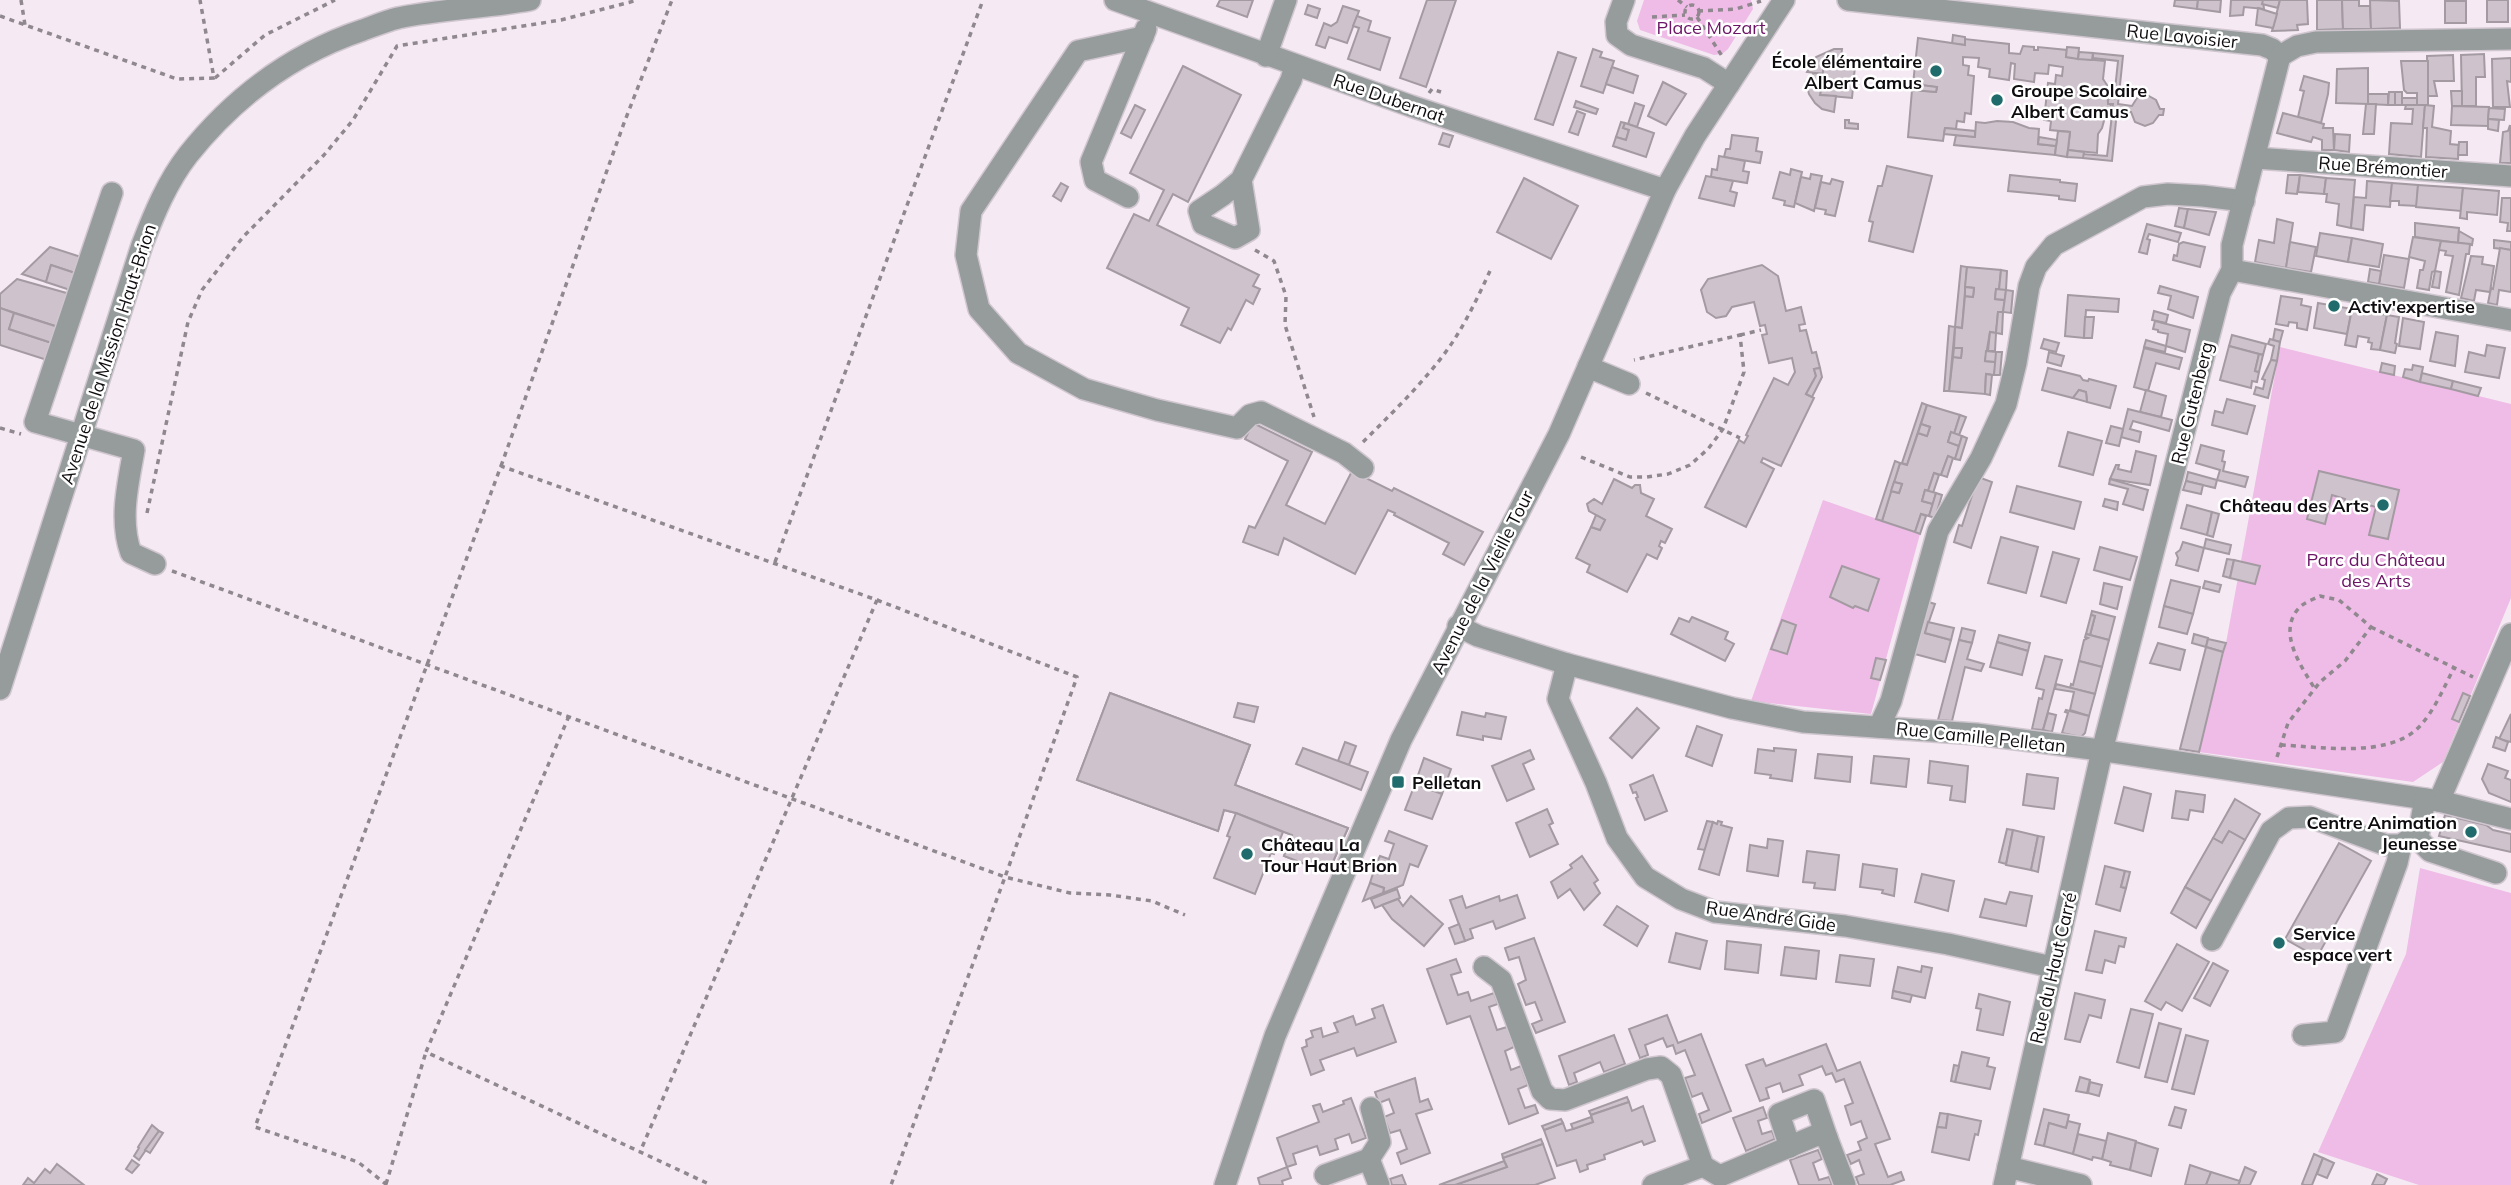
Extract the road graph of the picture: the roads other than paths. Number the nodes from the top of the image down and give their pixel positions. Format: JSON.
{"nodes":[{"id":1,"x":530,"y":0,"type":"edge"},
{"id":2,"x":1115,"y":0,"type":"edge"},
{"id":3,"x":1286,"y":0,"type":"edge"},
{"id":4,"x":1624,"y":0,"type":"edge"},
{"id":5,"x":1784,"y":0,"type":"edge"},
{"id":6,"x":1848,"y":0,"type":"edge"},
{"id":7,"x":1152,"y":14,"type":"junction"},
{"id":8,"x":1143,"y":37,"type":"junction"},
{"id":9,"x":2511,"y":39,"type":"edge"},
{"id":10,"x":1266,"y":56,"type":"junction"},
{"id":11,"x":2280,"y":56,"type":"junction"},
{"id":12,"x":1295,"y":66,"type":"junction"},
{"id":13,"x":1729,"y":83,"type":"junction"},
{"id":14,"x":2255,"y":158,"type":"junction"},
{"id":15,"x":2511,"y":176,"type":"edge"},
{"id":16,"x":1241,"y":180,"type":"junction"},
{"id":17,"x":1665,"y":190,"type":"junction"},
{"id":18,"x":112,"y":193,"type":"dead end"},
{"id":19,"x":1128,"y":197,"type":"dead end"},
{"id":20,"x":2244,"y":201,"type":"junction"},
{"id":21,"x":2232,"y":270,"type":"junction"},
{"id":22,"x":2511,"y":320,"type":"edge"},
{"id":23,"x":1588,"y":367,"type":"junction"},
{"id":24,"x":1629,"y":384,"type":"road end"},
{"id":25,"x":80,"y":435,"type":"junction"},
{"id":26,"x":1358,"y":464,"type":"road end"},
{"id":27,"x":155,"y":564,"type":"road end"},
{"id":28,"x":1458,"y":626,"type":"junction"},
{"id":29,"x":2511,"y":634,"type":"edge"},
{"id":30,"x":1567,"y":664,"type":"junction"},
{"id":31,"x":0,"y":689,"type":"edge"},
{"id":32,"x":1879,"y":727,"type":"junction"},
{"id":33,"x":2102,"y":751,"type":"junction"},
{"id":34,"x":2432,"y":800,"type":"junction"},
{"id":35,"x":2511,"y":819,"type":"edge"},
{"id":36,"x":2408,"y":840,"type":"junction"},
{"id":37,"x":2496,"y":873,"type":"dead end"},
{"id":38,"x":2212,"y":940,"type":"dead end"},
{"id":39,"x":1484,"y":967,"type":"dead end"},
{"id":40,"x":2052,"y":967,"type":"junction"},
{"id":41,"x":2303,"y":1035,"type":"dead end"},
{"id":42,"x":1371,"y":1108,"type":"dead end"},
{"id":43,"x":1827,"y":1138,"type":"junction"},
{"id":44,"x":1790,"y":1147,"type":"junction"},
{"id":45,"x":1369,"y":1159,"type":"junction"},
{"id":46,"x":1703,"y":1166,"type":"junction"},
{"id":47,"x":1325,"y":1175,"type":"dead end"},
{"id":48,"x":2006,"y":1176,"type":"edge"},
{"id":49,"x":1225,"y":1185,"type":"edge"},
{"id":50,"x":1379,"y":1185,"type":"edge"},
{"id":51,"x":1653,"y":1185,"type":"edge"},
{"id":52,"x":1845,"y":1185,"type":"edge"},
{"id":53,"x":2081,"y":1185,"type":"edge"}],
"edges":[{"from":1,"to":25,"type":"street","name":"Avenue de la Mission Haut-Brion"},
{"from":2,"to":7,"type":"street","name":"Rue Dubernat"},
{"from":3,"to":10,"type":"street"},
{"from":4,"to":13,"type":"street"},
{"from":5,"to":13,"type":"street","name":"Avenue de la Vieille Tour"},
{"from":6,"to":11,"type":"street","name":"Rue Lavoisier"},
{"from":7,"to":8,"type":"street"},
{"from":7,"to":10,"type":"street","name":"Rue Dubernat"},
{"from":8,"to":19,"type":"street"},
{"from":8,"to":26,"type":"street"},
{"from":9,"to":11,"type":"street"},
{"from":10,"to":12,"type":"street","name":"Rue Dubernat"},
{"from":11,"to":14,"type":"street","name":"Rue Gutenberg"},
{"from":12,"to":16,"type":"street"},
{"from":12,"to":17,"type":"street","name":"Rue Dubernat"},
{"from":13,"to":17,"type":"street","name":"Avenue de la Vieille Tour"},
{"from":14,"to":15,"type":"street","name":"Rue Brémontier"},
{"from":14,"to":20,"type":"street","name":"Rue Gutenberg"},
{"from":16,"to":16,"type":"street"},
{"from":17,"to":23,"type":"street","name":"Avenue de la Vieille Tour"},
{"from":18,"to":25,"type":"street"},
{"from":20,"to":21,"type":"street","name":"Rue Gutenberg"},
{"from":20,"to":32,"type":"street"},
{"from":21,"to":22,"type":"street"},
{"from":21,"to":33,"type":"street","name":"Rue Gutenberg"},
{"from":23,"to":24,"type":"street"},
{"from":23,"to":28,"type":"street","name":"Avenue de la Vieille Tour"},
{"from":25,"to":27,"type":"street"},
{"from":25,"to":31,"type":"street","name":"Avenue de la Mission Haut-Brion"},
{"from":28,"to":30,"type":"street","name":"Rue Camille Pelletan"},
{"from":28,"to":49,"type":"street","name":"Avenue de la Vieille Tour"},
{"from":29,"to":34,"type":"street"},
{"from":30,"to":32,"type":"street","name":"Rue Camille Pelletan"},
{"from":30,"to":40,"type":"street","name":"Rue André Gide"},
{"from":32,"to":33,"type":"street","name":"Rue Camille Pelletan"},
{"from":33,"to":34,"type":"street","name":"Rue Camille Pelletan"},
{"from":33,"to":40,"type":"street","name":"Rue du Haut Carré"},
{"from":34,"to":35,"type":"street","name":"Rue Camille Pelletan"},
{"from":34,"to":36,"type":"street"},
{"from":36,"to":37,"type":"street"},
{"from":36,"to":38,"type":"street"},
{"from":36,"to":41,"type":"street"},
{"from":39,"to":46,"type":"street"},
{"from":40,"to":48,"type":"street","name":"Rue du Haut Carré"},
{"from":42,"to":45,"type":"street"},
{"from":43,"to":44,"type":"street"},
{"from":43,"to":44,"type":"street"},
{"from":43,"to":52,"type":"street"},
{"from":44,"to":46,"type":"street"},
{"from":45,"to":47,"type":"street"},
{"from":45,"to":50,"type":"street"},
{"from":46,"to":51,"type":"street"},
{"from":48,"to":53,"type":"street"}]}
